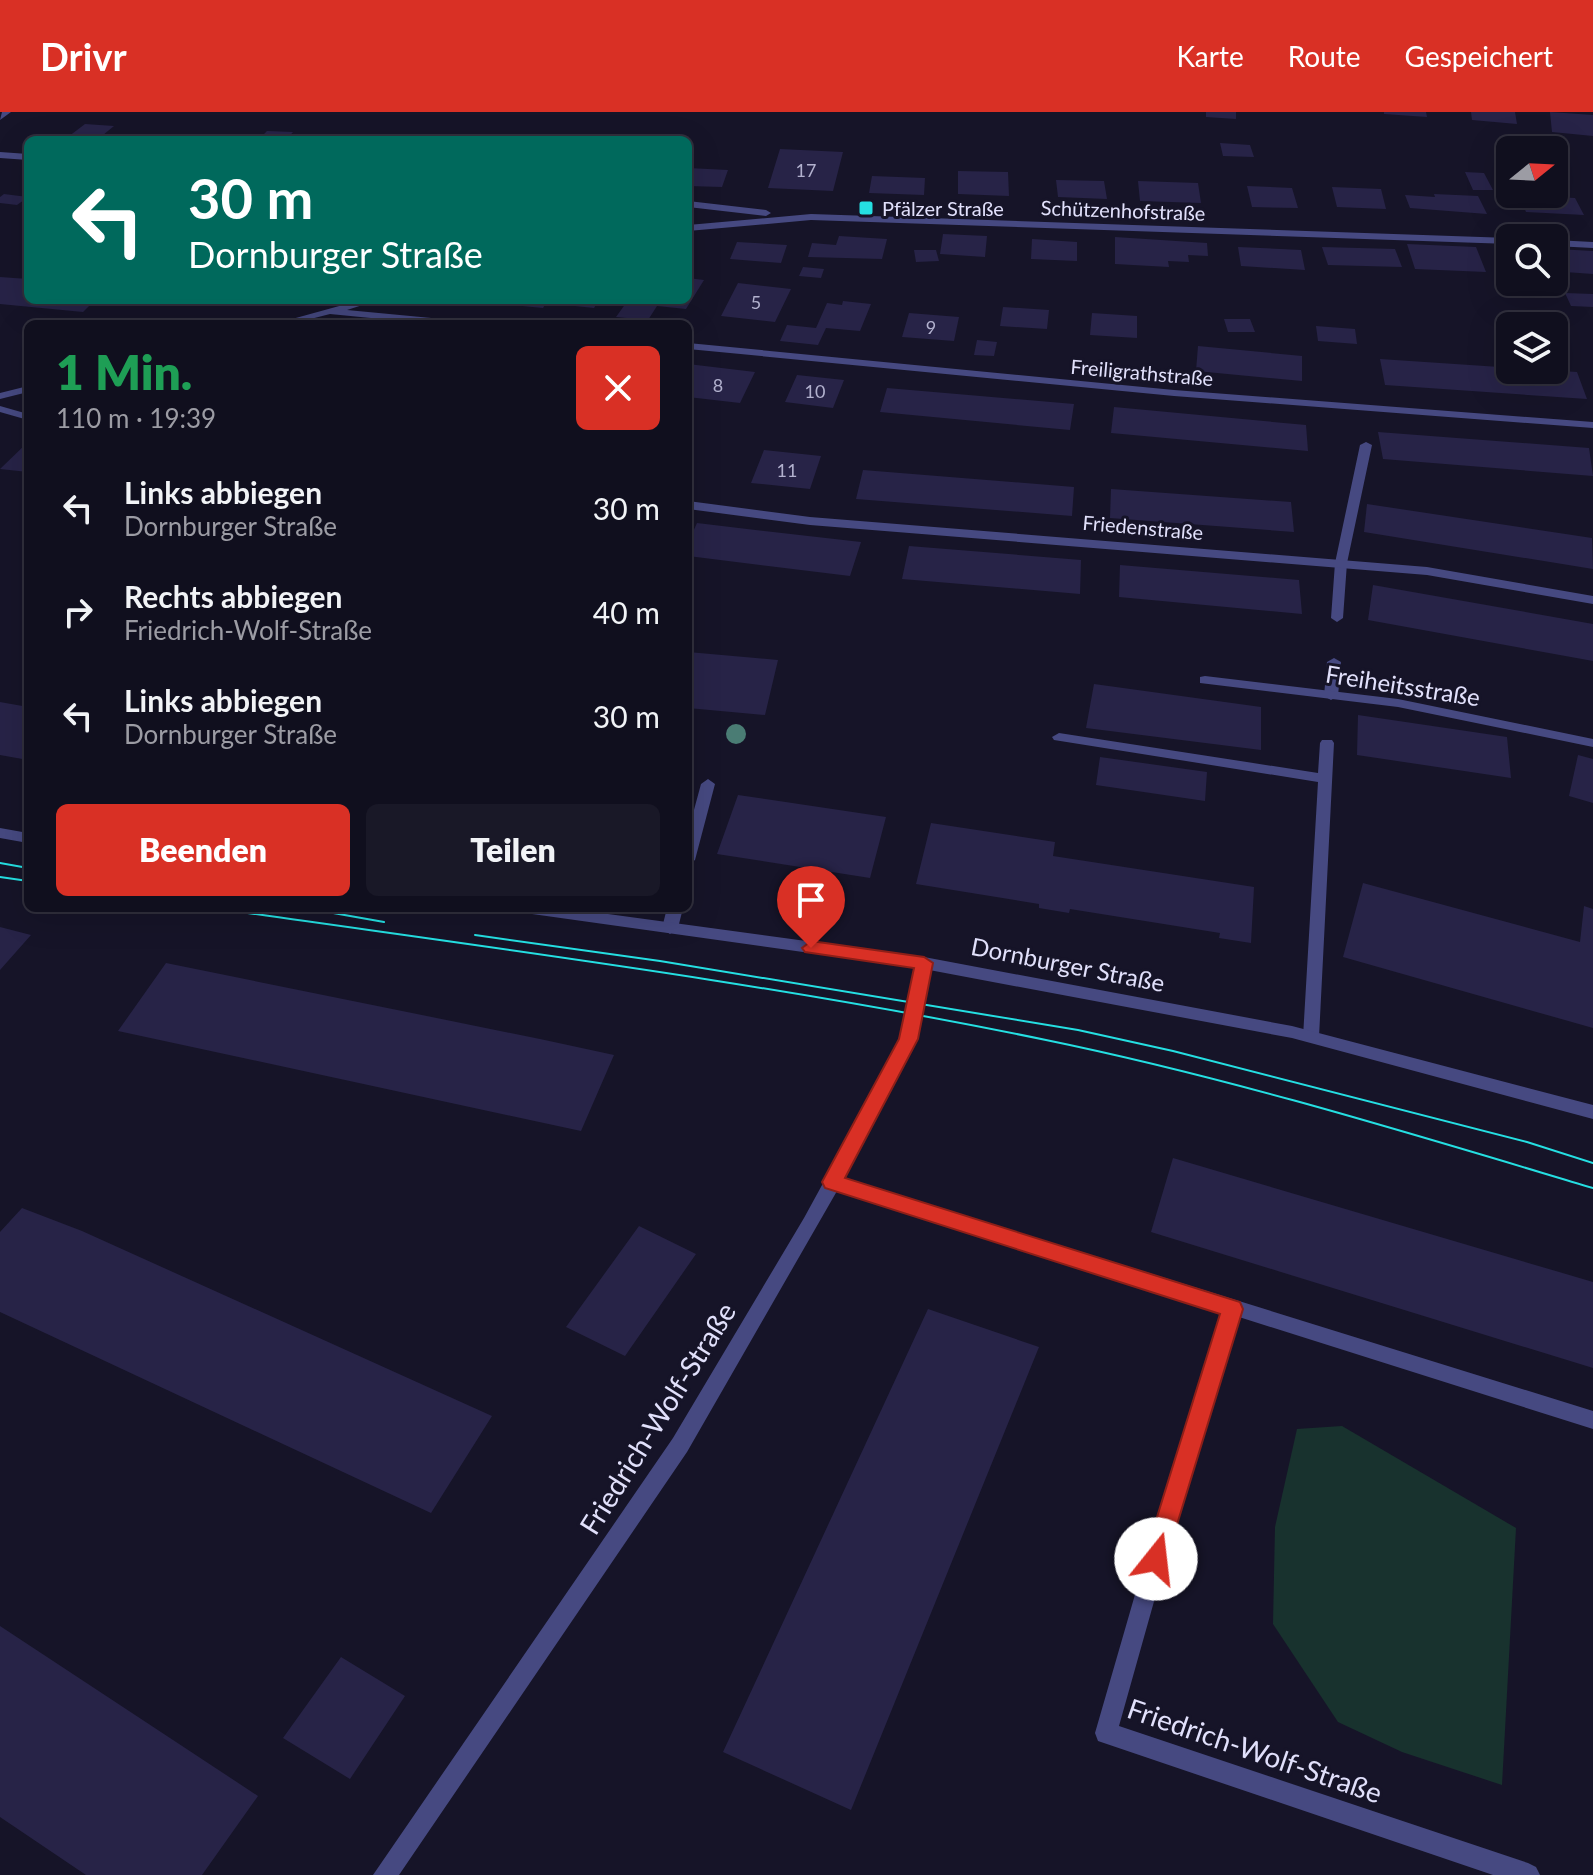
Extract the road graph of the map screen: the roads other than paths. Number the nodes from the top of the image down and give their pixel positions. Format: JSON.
{"nodes":[{"id":1,"x":7,"y":112,"type":"edge"},
{"id":2,"x":0,"y":118,"type":"edge"},
{"id":3,"x":0,"y":155,"type":"edge"},
{"id":4,"x":24,"y":157,"type":"edge"},
{"id":5,"x":692,"y":204,"type":"edge"},
{"id":6,"x":781,"y":217,"type":"junction"},
{"id":7,"x":692,"y":228,"type":"edge"},
{"id":8,"x":1496,"y":241,"type":"edge"},
{"id":9,"x":1568,"y":244,"type":"edge"},
{"id":10,"x":1593,"y":245,"type":"edge"},
{"id":11,"x":357,"y":304,"type":"edge"},
{"id":12,"x":330,"y":311,"type":"junction"},
{"id":13,"x":295,"y":320,"type":"edge"},
{"id":14,"x":422,"y":320,"type":"edge"},
{"id":15,"x":692,"y":346,"type":"edge"},
{"id":16,"x":24,"y":390,"type":"edge"},
{"id":17,"x":0,"y":396,"type":"edge"},
{"id":18,"x":0,"y":409,"type":"edge"},
{"id":19,"x":24,"y":416,"type":"edge"},
{"id":20,"x":1593,"y":425,"type":"edge"},
{"id":21,"x":1366,"y":445,"type":"dead end"},
{"id":22,"x":692,"y":506,"type":"edge"},
{"id":23,"x":1341,"y":563,"type":"junction"},
{"id":24,"x":1593,"y":600,"type":"edge"},
{"id":25,"x":1337,"y":618,"type":"dead end"},
{"id":26,"x":1334,"y":662,"type":"dead end"},
{"id":27,"x":1205,"y":680,"type":"dead end"},
{"id":28,"x":1331,"y":696,"type":"junction"},
{"id":29,"x":1059,"y":737,"type":"dead end"},
{"id":30,"x":1327,"y":743,"type":"dead end"},
{"id":31,"x":1593,"y":743,"type":"edge"},
{"id":32,"x":1325,"y":779,"type":"junction"},
{"id":33,"x":708,"y":784,"type":"dead end"},
{"id":34,"x":0,"y":833,"type":"edge"},
{"id":35,"x":24,"y":837,"type":"edge"},
{"id":36,"x":692,"y":845,"type":"edge"},
{"id":37,"x":554,"y":912,"type":"edge"},
{"id":38,"x":674,"y":912,"type":"edge"},
{"id":39,"x":670,"y":928,"type":"junction"},
{"id":40,"x":924,"y":963,"type":"junction"},
{"id":41,"x":1311,"y":1037,"type":"junction"},
{"id":42,"x":1593,"y":1112,"type":"edge"},
{"id":43,"x":832,"y":1182,"type":"junction"},
{"id":44,"x":1232,"y":1309,"type":"junction"},
{"id":45,"x":1593,"y":1420,"type":"edge"},
{"id":46,"x":385,"y":1875,"type":"edge"},
{"id":47,"x":1528,"y":1875,"type":"edge"}],
"edges":[{"from":1,"to":2,"type":"street"},
{"from":3,"to":4,"type":"street"},
{"from":5,"to":6,"type":"street"},
{"from":6,"to":7,"type":"street","name":"Schützenhofstraße"},
{"from":6,"to":8,"type":"street","name":"Schützenhofstraße"},
{"from":9,"to":10,"type":"street"},
{"from":11,"to":12,"type":"street"},
{"from":12,"to":13,"type":"street"},
{"from":12,"to":14,"type":"street"},
{"from":15,"to":20,"type":"street","name":"Freiligrathstraße"},
{"from":16,"to":17,"type":"street"},
{"from":18,"to":19,"type":"street"},
{"from":21,"to":23,"type":"street"},
{"from":22,"to":23,"type":"street","name":"Friedenstraße"},
{"from":23,"to":24,"type":"street","name":"Friedenstraße"},
{"from":23,"to":25,"type":"street"},
{"from":26,"to":28,"type":"street"},
{"from":27,"to":28,"type":"street","name":"Freiheitsstraße"},
{"from":28,"to":31,"type":"street","name":"Freiheitsstraße"},
{"from":29,"to":32,"type":"street"},
{"from":30,"to":32,"type":"street"},
{"from":32,"to":41,"type":"street"},
{"from":33,"to":36,"type":"street"},
{"from":34,"to":35,"type":"street"},
{"from":37,"to":39,"type":"street","name":"Dornburger Straße"},
{"from":38,"to":39,"type":"street"},
{"from":39,"to":40,"type":"street","name":"Dornburger Straße"},
{"from":40,"to":41,"type":"street","name":"Dornburger Straße"},
{"from":40,"to":43,"type":"street","name":"Friedrich-Wolf-Straße"},
{"from":41,"to":42,"type":"street","name":"Dornburger Straße"},
{"from":43,"to":44,"type":"street"},
{"from":43,"to":46,"type":"street","name":"Friedrich-Wolf-Straße"},
{"from":44,"to":45,"type":"street"},
{"from":44,"to":47,"type":"street","name":"Friedrich-Wolf-Straße"}]}
